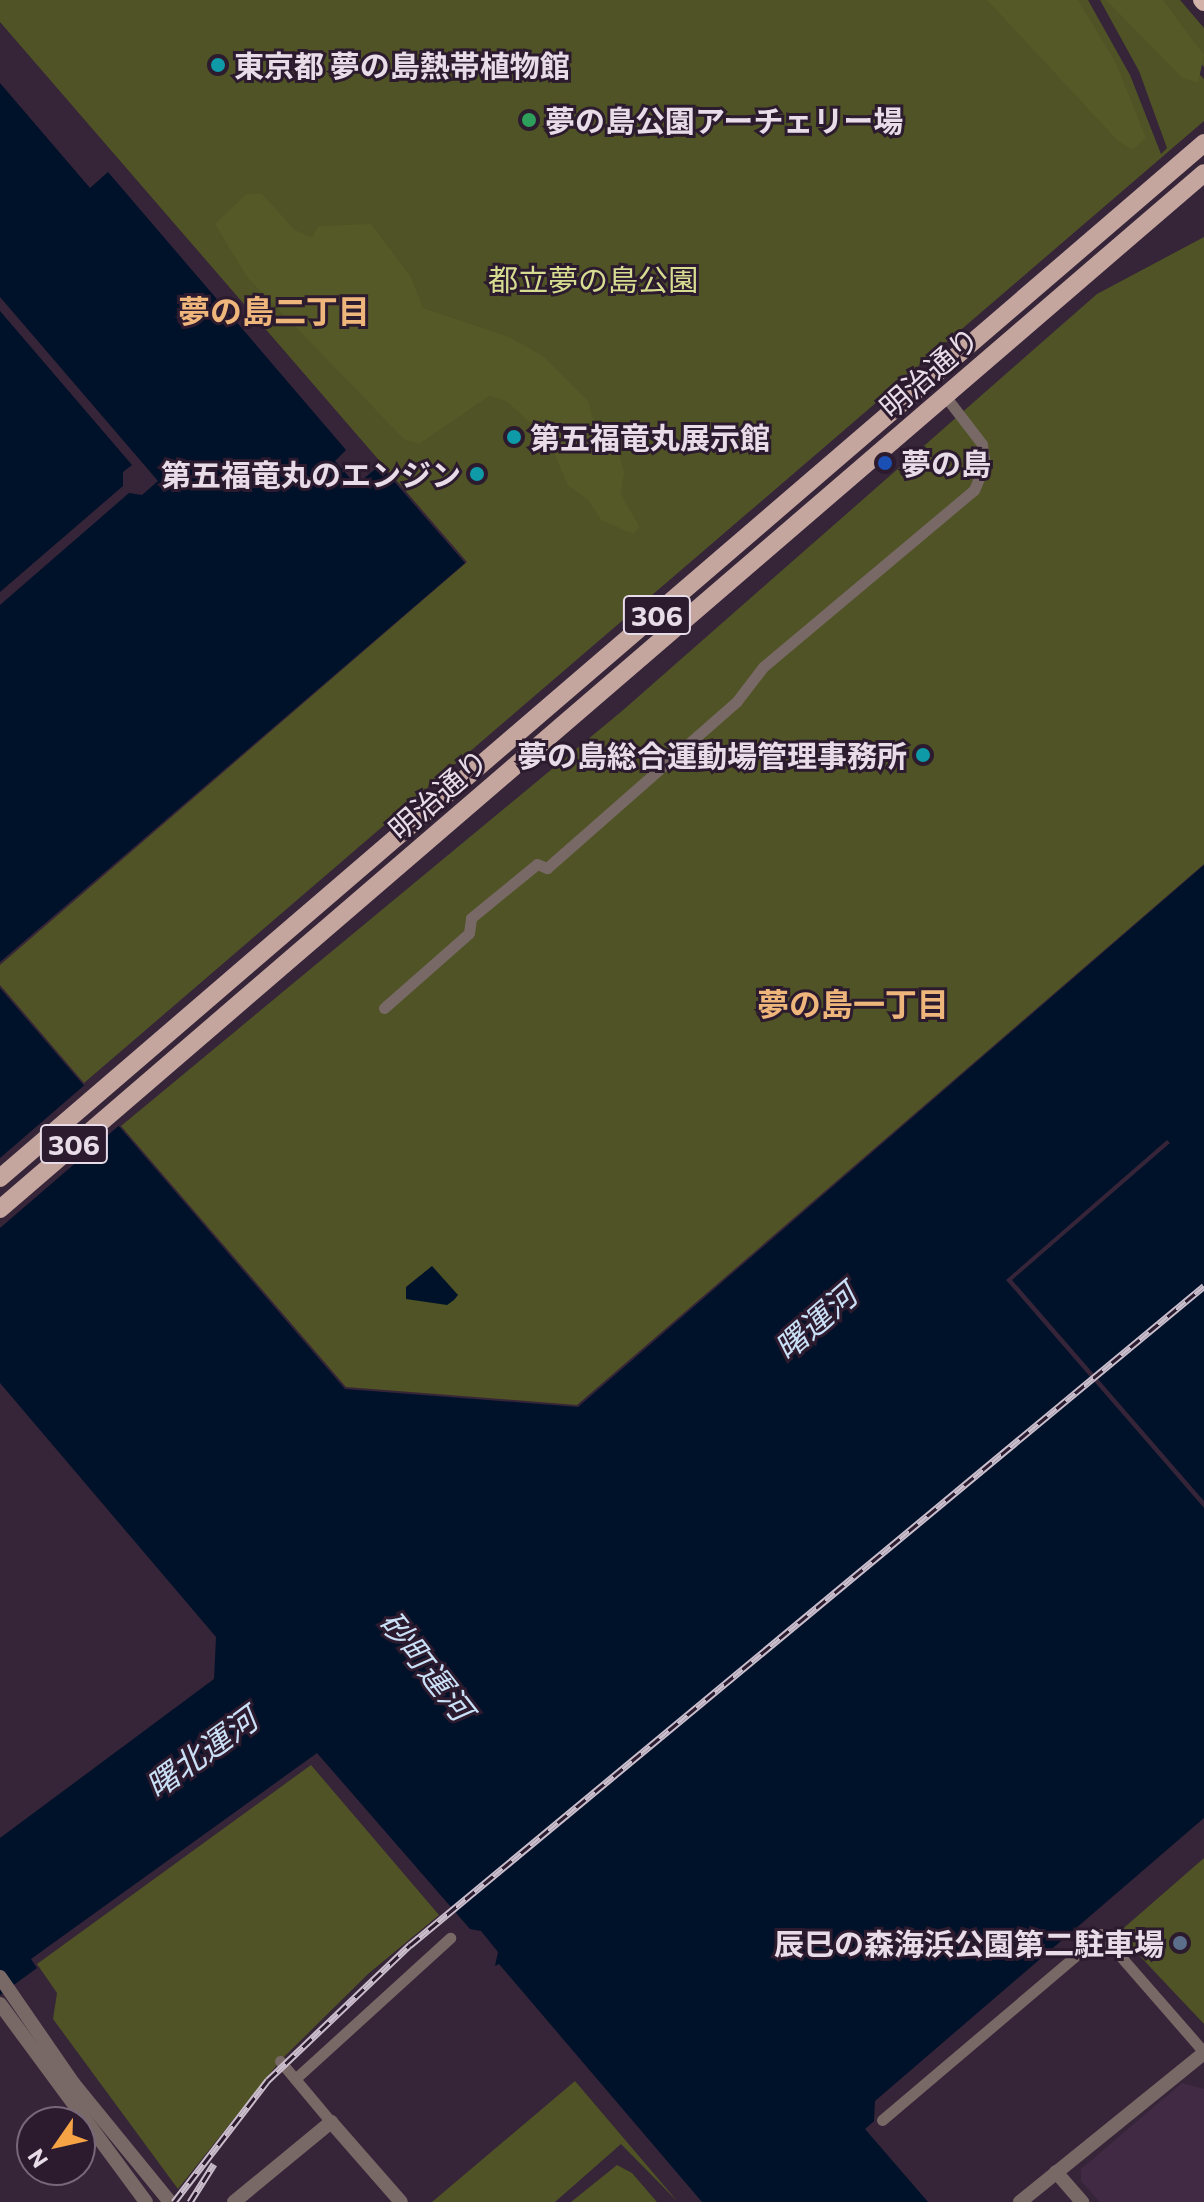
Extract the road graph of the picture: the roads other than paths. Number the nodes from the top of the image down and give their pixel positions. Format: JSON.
{"nodes":[{"id":1,"x":1204,"y":143,"type":"edge"},
{"id":2,"x":1204,"y":173,"type":"edge"},
{"id":3,"x":945,"y":396,"type":"junction"},
{"id":4,"x":384,"y":1008,"type":"dead end"},
{"id":5,"x":0,"y":1178,"type":"edge"},
{"id":6,"x":0,"y":1209,"type":"edge"},
{"id":7,"x":450,"y":1938,"type":"dead end"},
{"id":8,"x":0,"y":1977,"type":"edge"},
{"id":9,"x":7,"y":2006,"type":"edge"},
{"id":10,"x":1204,"y":2053,"type":"edge"},
{"id":11,"x":280,"y":2061,"type":"dead end"},
{"id":12,"x":295,"y":2079,"type":"junction"},
{"id":13,"x":882,"y":2120,"type":"dead end"},
{"id":14,"x":331,"y":2122,"type":"junction"},
{"id":15,"x":1059,"y":2175,"type":"junction"},
{"id":16,"x":146,"y":2202,"type":"edge"},
{"id":17,"x":170,"y":2202,"type":"edge"},
{"id":18,"x":234,"y":2202,"type":"edge"},
{"id":19,"x":401,"y":2202,"type":"edge"},
{"id":20,"x":1020,"y":2202,"type":"edge"},
{"id":21,"x":1032,"y":2202,"type":"edge"},
{"id":22,"x":1082,"y":2202,"type":"edge"}],
"edges":[{"from":1,"to":5,"type":"main road","name":"明治通り","number":"306"},
{"from":2,"to":3,"type":"main road","name":"明治通り","number":"306"},
{"from":3,"to":4,"type":"street"},
{"from":3,"to":6,"type":"main road","name":"明治通り","number":"306"},
{"from":7,"to":12,"type":"street"},
{"from":8,"to":9,"type":"street"},
{"from":9,"to":16,"type":"street"},
{"from":9,"to":17,"type":"street"},
{"from":10,"to":13,"type":"street"},
{"from":10,"to":15,"type":"street"},
{"from":11,"to":12,"type":"street"},
{"from":12,"to":14,"type":"street"},
{"from":14,"to":18,"type":"street"},
{"from":14,"to":19,"type":"street"},
{"from":15,"to":20,"type":"street"},
{"from":15,"to":21,"type":"street"},
{"from":15,"to":22,"type":"street"}]}
